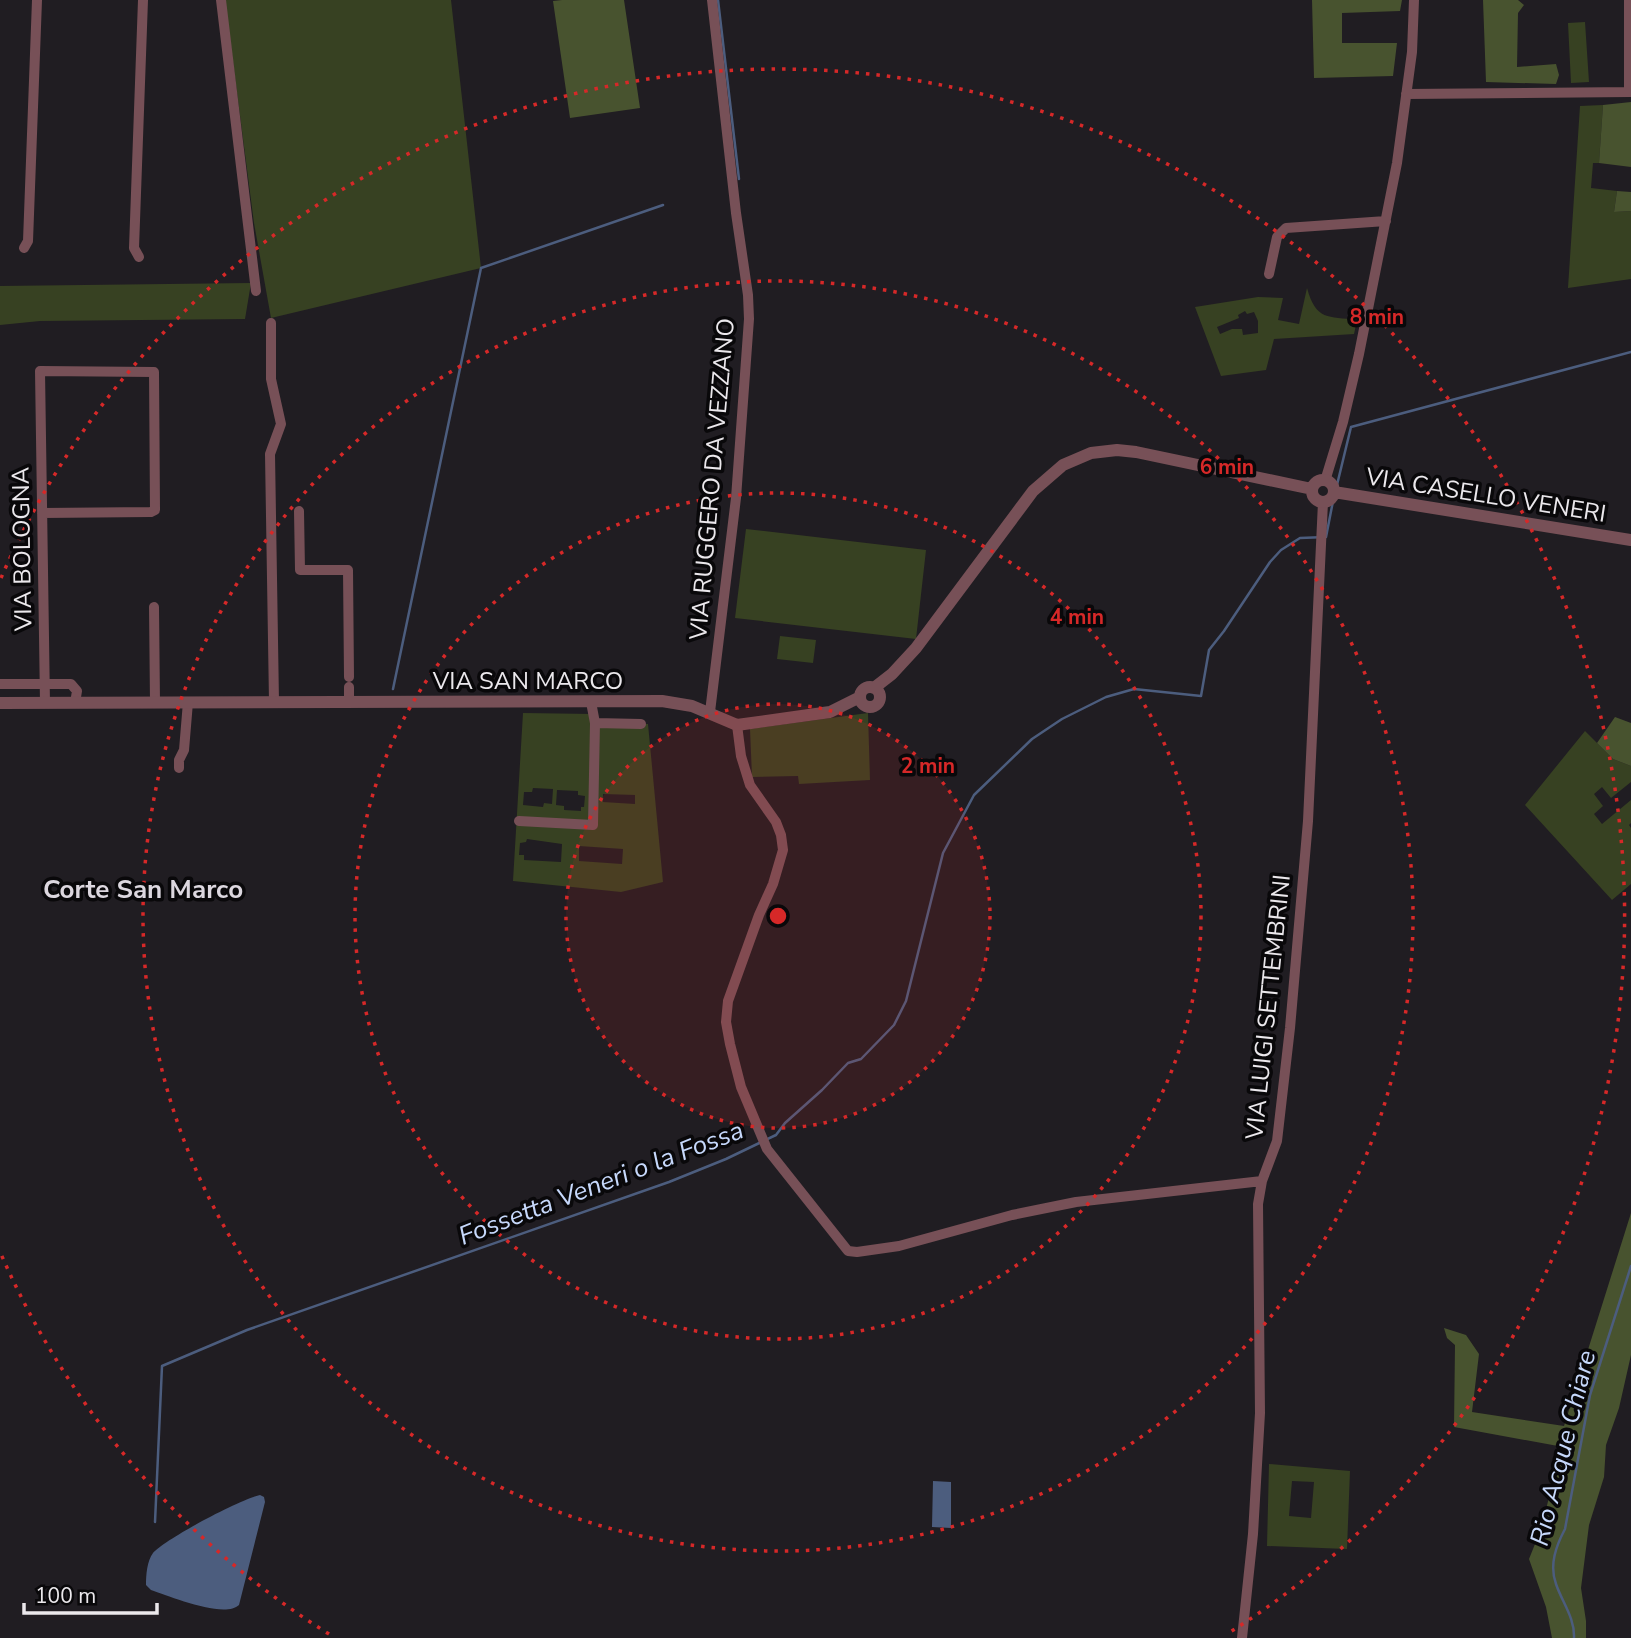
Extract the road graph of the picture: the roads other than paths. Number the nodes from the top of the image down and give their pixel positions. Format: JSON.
{"nodes":[{"id":1,"x":37,"y":0,"type":"edge"},
{"id":2,"x":143,"y":0,"type":"edge"},
{"id":3,"x":221,"y":0,"type":"edge"},
{"id":4,"x":712,"y":0,"type":"edge"},
{"id":5,"x":1414,"y":0,"type":"edge"},
{"id":6,"x":1629,"y":0,"type":"edge"},
{"id":7,"x":1630,"y":92,"type":"edge"},
{"id":8,"x":1406,"y":94,"type":"junction"},
{"id":9,"x":1386,"y":221,"type":"junction"},
{"id":10,"x":24,"y":248,"type":"dead end"},
{"id":11,"x":139,"y":257,"type":"dead end"},
{"id":12,"x":1269,"y":274,"type":"dead end"},
{"id":13,"x":256,"y":291,"type":"dead end"},
{"id":14,"x":271,"y":323,"type":"dead end"},
{"id":15,"x":1325,"y":481,"type":"junction"},
{"id":16,"x":1312,"y":489,"type":"junction"},
{"id":17,"x":1336,"y":492,"type":"junction"},
{"id":18,"x":1323,"y":502,"type":"junction"},
{"id":19,"x":299,"y":511,"type":"dead end"},
{"id":20,"x":42,"y":513,"type":"junction"},
{"id":21,"x":1631,"y":540,"type":"edge"},
{"id":22,"x":154,"y":607,"type":"dead end"},
{"id":23,"x":0,"y":684,"type":"edge"},
{"id":24,"x":44,"y":684,"type":"junction"},
{"id":25,"x":188,"y":702,"type":"junction"},
{"id":26,"x":274,"y":702,"type":"junction"},
{"id":27,"x":592,"y":702,"type":"junction"},
{"id":28,"x":0,"y":703,"type":"edge"},
{"id":29,"x":45,"y":703,"type":"junction"},
{"id":30,"x":75,"y":703,"type":"junction"},
{"id":31,"x":155,"y":703,"type":"junction"},
{"id":32,"x":349,"y":703,"type":"junction"},
{"id":33,"x":709,"y":712,"type":"junction"},
{"id":34,"x":595,"y":723,"type":"junction"},
{"id":35,"x":641,"y":724,"type":"dead end"},
{"id":36,"x":737,"y":724,"type":"junction"},
{"id":37,"x":179,"y":768,"type":"dead end"},
{"id":38,"x":519,"y":821,"type":"dead end"},
{"id":39,"x":1262,"y":1181,"type":"junction"},
{"id":40,"x":1242,"y":1638,"type":"edge"}],
"edges":[{"from":1,"to":10,"type":"street"},
{"from":2,"to":11,"type":"street"},
{"from":3,"to":13,"type":"street"},
{"from":4,"to":33,"type":"street","name":"VIA RUGGERO DA VEZZANO"},
{"from":5,"to":8,"type":"street"},
{"from":6,"to":7,"type":"street"},
{"from":7,"to":8,"type":"street"},
{"from":8,"to":9,"type":"street"},
{"from":9,"to":12,"type":"street"},
{"from":9,"to":15,"type":"street"},
{"from":14,"to":26,"type":"street"},
{"from":15,"to":16,"type":"street"},
{"from":15,"to":17,"type":"street"},
{"from":16,"to":18,"type":"street"},
{"from":16,"to":36,"type":"street"},
{"from":17,"to":18,"type":"street"},
{"from":17,"to":21,"type":"street","name":"VIA CASELLO VENERI"},
{"from":18,"to":39,"type":"street","name":"VIA LUIGI SETTEMBRINI"},
{"from":19,"to":32,"type":"street"},
{"from":20,"to":20,"type":"street","name":"VIA BOLOGNA"},
{"from":20,"to":24,"type":"street","name":"VIA BOLOGNA"},
{"from":22,"to":31,"type":"street"},
{"from":23,"to":24,"type":"street"},
{"from":24,"to":29,"type":"street","name":"VIA BOLOGNA"},
{"from":24,"to":30,"type":"street"},
{"from":25,"to":26,"type":"street","name":"VIA SAN MARCO"},
{"from":25,"to":31,"type":"street","name":"VIA SAN MARCO"},
{"from":25,"to":37,"type":"street"},
{"from":26,"to":32,"type":"street","name":"VIA SAN MARCO"},
{"from":27,"to":32,"type":"street","name":"VIA SAN MARCO"},
{"from":27,"to":33,"type":"street","name":"VIA SAN MARCO"},
{"from":27,"to":34,"type":"street"},
{"from":28,"to":29,"type":"street","name":"VIA SAN MARCO"},
{"from":29,"to":30,"type":"street","name":"VIA SAN MARCO"},
{"from":30,"to":31,"type":"street","name":"VIA SAN MARCO"},
{"from":33,"to":36,"type":"street","name":"VIA SAN MARCO"},
{"from":34,"to":35,"type":"street"},
{"from":34,"to":38,"type":"street"},
{"from":36,"to":39,"type":"street"},
{"from":39,"to":40,"type":"street","name":"VIA LUIGI SETTEMBRINI"}]}
